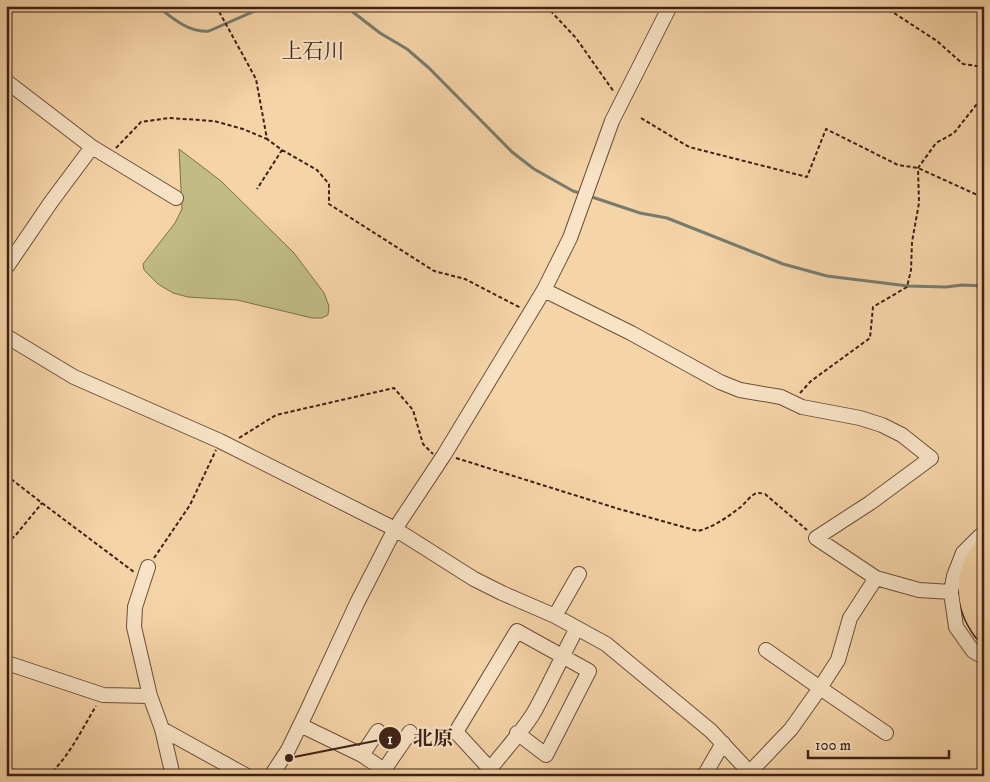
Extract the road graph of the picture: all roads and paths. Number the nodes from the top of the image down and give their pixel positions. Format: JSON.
{"nodes":[{"id":1,"x":216,"y":6,"type":"edge"},
{"id":2,"x":546,"y":6,"type":"edge"},
{"id":3,"x":670,"y":6,"type":"edge"},
{"id":4,"x":876,"y":6,"type":"edge"},
{"id":5,"x":984,"y":67,"type":"edge"},
{"id":6,"x":6,"y":81,"type":"edge"},
{"id":7,"x":984,"y":95,"type":"edge"},
{"id":8,"x":621,"y":102,"type":"junction"},
{"id":9,"x":641,"y":118,"type":"dead end"},
{"id":10,"x":267,"y":139,"type":"junction"},
{"id":11,"x":92,"y":148,"type":"junction"},
{"id":12,"x":282,"y":150,"type":"junction"},
{"id":13,"x":107,"y":157,"type":"junction"},
{"id":14,"x":918,"y":168,"type":"junction"},
{"id":15,"x":256,"y":189,"type":"dead end"},
{"id":16,"x":176,"y":198,"type":"dead end"},
{"id":17,"x":984,"y":198,"type":"edge"},
{"id":18,"x":6,"y":268,"type":"edge"},
{"id":19,"x":544,"y":290,"type":"junction"},
{"id":20,"x":530,"y":313,"type":"junction"},
{"id":21,"x":6,"y":336,"type":"edge"},
{"id":22,"x":791,"y":402,"type":"junction"},
{"id":23,"x":224,"y":443,"type":"junction"},
{"id":24,"x":442,"y":458,"type":"junction"},
{"id":25,"x":6,"y":474,"type":"edge"},
{"id":26,"x":42,"y":503,"type":"junction"},
{"id":27,"x":395,"y":529,"type":"junction"},
{"id":28,"x":816,"y":538,"type":"junction"},
{"id":29,"x":982,"y":542,"type":"edge"},
{"id":30,"x":6,"y":543,"type":"edge"},
{"id":31,"x":984,"y":570,"type":"edge"},
{"id":32,"x":146,"y":573,"type":"junction"},
{"id":33,"x":579,"y":574,"type":"dead end"},
{"id":34,"x":876,"y":578,"type":"junction"},
{"id":35,"x":951,"y":592,"type":"junction"},
{"id":36,"x":984,"y":608,"type":"edge"},
{"id":37,"x":555,"y":616,"type":"junction"},
{"id":38,"x":577,"y":628,"type":"junction"},
{"id":39,"x":984,"y":630,"type":"edge"},
{"id":40,"x":766,"y":650,"type":"dead end"},
{"id":41,"x":562,"y":656,"type":"junction"},
{"id":42,"x":984,"y":657,"type":"edge"},
{"id":43,"x":6,"y":664,"type":"edge"},
{"id":44,"x":820,"y":688,"type":"junction"},
{"id":45,"x":103,"y":695,"type":"junction"},
{"id":46,"x":150,"y":696,"type":"junction"},
{"id":47,"x":300,"y":725,"type":"junction"},
{"id":48,"x":162,"y":729,"type":"junction"},
{"id":49,"x":378,"y":731,"type":"dead end"},
{"id":50,"x":410,"y":732,"type":"dead end"},
{"id":51,"x":517,"y":733,"type":"junction"},
{"id":52,"x":886,"y":733,"type":"dead end"},
{"id":53,"x":723,"y":744,"type":"junction"},
{"id":54,"x":362,"y":755,"type":"junction"},
{"id":55,"x":387,"y":772,"type":"edge"},
{"id":56,"x":751,"y":774,"type":"edge"},
{"id":57,"x":48,"y":776,"type":"edge"},
{"id":58,"x":172,"y":776,"type":"edge"},
{"id":59,"x":247,"y":776,"type":"edge"},
{"id":60,"x":271,"y":776,"type":"edge"},
{"id":61,"x":704,"y":776,"type":"edge"}],
"edges":[{"from":1,"to":10,"type":"path"},
{"from":2,"to":8,"type":"path"},
{"from":3,"to":8,"type":"street"},
{"from":4,"to":5,"type":"path"},
{"from":6,"to":11,"type":"street"},
{"from":7,"to":14,"type":"path"},
{"from":8,"to":19,"type":"street"},
{"from":9,"to":14,"type":"path"},
{"from":10,"to":12,"type":"path"},
{"from":10,"to":13,"type":"path"},
{"from":11,"to":13,"type":"street"},
{"from":11,"to":18,"type":"street"},
{"from":12,"to":15,"type":"path"},
{"from":12,"to":20,"type":"path"},
{"from":13,"to":16,"type":"street"},
{"from":14,"to":17,"type":"path"},
{"from":14,"to":22,"type":"path"},
{"from":19,"to":20,"type":"street"},
{"from":19,"to":22,"type":"street"},
{"from":20,"to":24,"type":"street"},
{"from":21,"to":23,"type":"street"},
{"from":22,"to":28,"type":"street"},
{"from":23,"to":24,"type":"path"},
{"from":23,"to":27,"type":"street"},
{"from":23,"to":32,"type":"path"},
{"from":24,"to":27,"type":"street"},
{"from":24,"to":28,"type":"path"},
{"from":25,"to":26,"type":"path"},
{"from":26,"to":30,"type":"path"},
{"from":26,"to":32,"type":"path"},
{"from":27,"to":37,"type":"street"},
{"from":27,"to":47,"type":"street"},
{"from":28,"to":34,"type":"street"},
{"from":29,"to":35,"type":"street"},
{"from":29,"to":39,"type":"highway"},
{"from":31,"to":36,"type":"highway"},
{"from":32,"to":46,"type":"street"},
{"from":33,"to":37,"type":"street"},
{"from":34,"to":35,"type":"street"},
{"from":34,"to":44,"type":"street"},
{"from":35,"to":42,"type":"street"},
{"from":37,"to":38,"type":"street"},
{"from":38,"to":41,"type":"street"},
{"from":38,"to":53,"type":"street"},
{"from":40,"to":44,"type":"street"},
{"from":41,"to":51,"type":"street"},
{"from":41,"to":51,"type":"street"},
{"from":41,"to":51,"type":"street"},
{"from":43,"to":45,"type":"street"},
{"from":44,"to":52,"type":"street"},
{"from":44,"to":56,"type":"street"},
{"from":45,"to":46,"type":"street"},
{"from":45,"to":57,"type":"path"},
{"from":46,"to":48,"type":"street"},
{"from":47,"to":54,"type":"street"},
{"from":47,"to":60,"type":"street"},
{"from":48,"to":58,"type":"street"},
{"from":48,"to":59,"type":"street"},
{"from":49,"to":54,"type":"street"},
{"from":50,"to":55,"type":"street"},
{"from":53,"to":56,"type":"street"},
{"from":53,"to":61,"type":"street"},
{"from":54,"to":55,"type":"street"}]}
